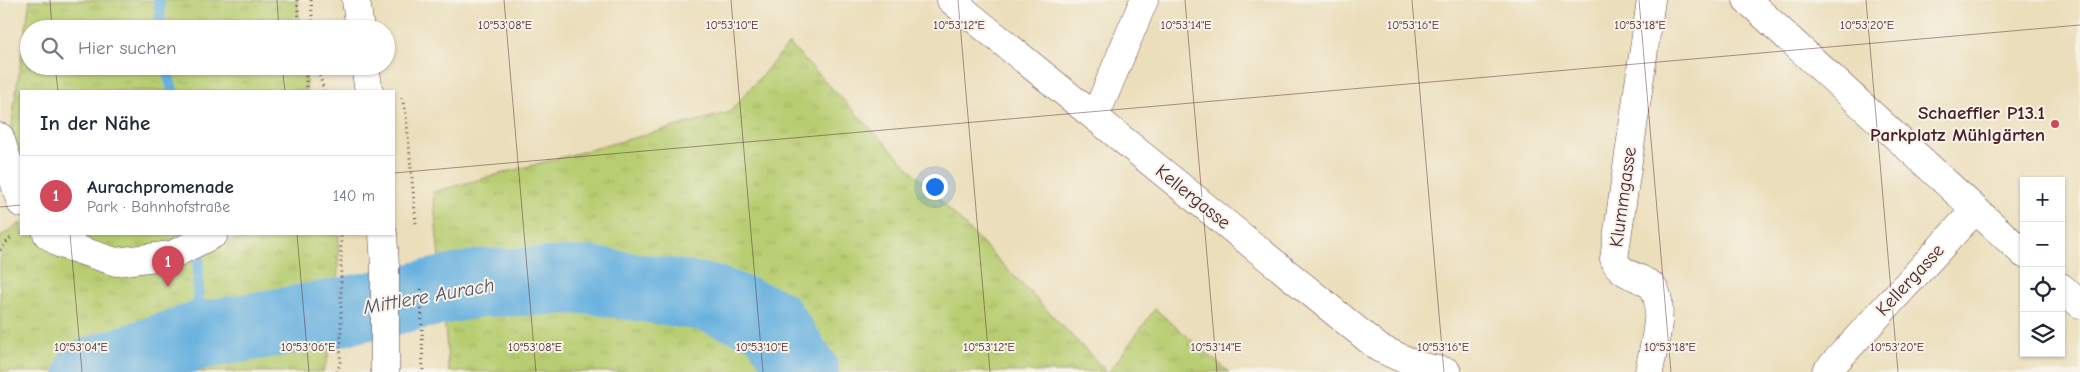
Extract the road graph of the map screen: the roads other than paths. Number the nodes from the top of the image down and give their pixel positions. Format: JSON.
{"nodes":[{"id":1,"x":356,"y":0,"type":"edge"},
{"id":2,"x":951,"y":0,"type":"edge"},
{"id":3,"x":1144,"y":0,"type":"edge"},
{"id":4,"x":1651,"y":0,"type":"edge"},
{"id":5,"x":1747,"y":0,"type":"edge"},
{"id":6,"x":359,"y":20,"type":"edge"},
{"id":7,"x":366,"y":75,"type":"edge"},
{"id":8,"x":368,"y":90,"type":"edge"},
{"id":9,"x":1095,"y":117,"type":"junction"},
{"id":10,"x":0,"y":137,"type":"edge"},
{"id":11,"x":20,"y":200,"type":"edge"},
{"id":12,"x":1974,"y":211,"type":"junction"},
{"id":13,"x":48,"y":235,"type":"edge"},
{"id":14,"x":212,"y":235,"type":"edge"},
{"id":15,"x":383,"y":235,"type":"edge"},
{"id":16,"x":2020,"y":251,"type":"edge"},
{"id":17,"x":2065,"y":291,"type":"edge"},
{"id":18,"x":2080,"y":304,"type":"edge"},
{"id":19,"x":384,"y":370,"type":"edge"},
{"id":20,"x":1447,"y":372,"type":"edge"},
{"id":21,"x":1649,"y":372,"type":"edge"},
{"id":22,"x":1826,"y":372,"type":"edge"}],
"edges":[{"from":1,"to":6,"type":"street"},
{"from":2,"to":9,"type":"street","name":"Kellergasse"},
{"from":3,"to":9,"type":"street"},
{"from":4,"to":21,"type":"street","name":"Klummgasse"},
{"from":5,"to":12,"type":"street"},
{"from":7,"to":8,"type":"street"},
{"from":9,"to":20,"type":"street","name":"Kellergasse"},
{"from":10,"to":11,"type":"street"},
{"from":12,"to":16,"type":"street"},
{"from":12,"to":22,"type":"street","name":"Kellergasse"},
{"from":13,"to":14,"type":"street"},
{"from":15,"to":19,"type":"street"},
{"from":17,"to":18,"type":"street"}]}
